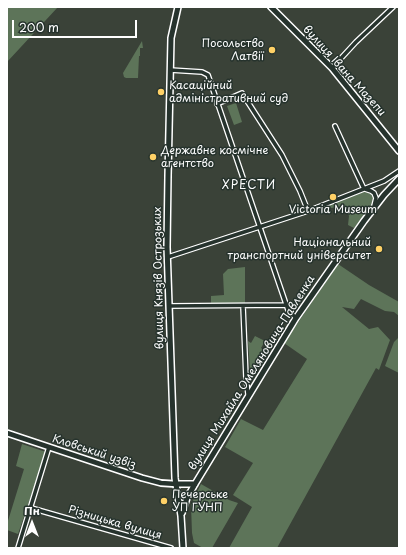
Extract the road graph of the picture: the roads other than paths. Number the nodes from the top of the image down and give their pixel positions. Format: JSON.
{"nodes":[{"id":1,"x":178,"y":7,"type":"edge"},
{"id":2,"x":271,"y":7,"type":"edge"},
{"id":3,"x":393,"y":7,"type":"edge"},
{"id":4,"x":332,"y":68,"type":"junction"},
{"id":5,"x":170,"y":70,"type":"junction"},
{"id":6,"x":217,"y":104,"type":"junction"},
{"id":7,"x":335,"y":126,"type":"dead end"},
{"id":8,"x":399,"y":150,"type":"edge"},
{"id":9,"x":399,"y":171,"type":"edge"},
{"id":10,"x":399,"y":180,"type":"edge"},
{"id":11,"x":364,"y":189,"type":"junction"},
{"id":12,"x":374,"y":209,"type":"junction"},
{"id":13,"x":308,"y":211,"type":"junction"},
{"id":14,"x":259,"y":228,"type":"junction"},
{"id":15,"x":168,"y":257,"type":"junction"},
{"id":16,"x":286,"y":305,"type":"junction"},
{"id":17,"x":169,"y":306,"type":"junction"},
{"id":18,"x":243,"y":306,"type":"junction"},
{"id":19,"x":296,"y":318,"type":"junction"},
{"id":20,"x":248,"y":394,"type":"junction"},
{"id":21,"x":7,"y":434,"type":"edge"},
{"id":22,"x":50,"y":447,"type":"junction"},
{"id":23,"x":176,"y":484,"type":"junction"},
{"id":24,"x":195,"y":484,"type":"junction"},
{"id":25,"x":31,"y":508,"type":"junction"},
{"id":26,"x":181,"y":516,"type":"junction"},
{"id":27,"x":18,"y":548,"type":"edge"},
{"id":28,"x":171,"y":548,"type":"edge"},
{"id":29,"x":183,"y":548,"type":"edge"}],
"edges":[{"from":1,"to":5,"type":"main road","name":"вулиця Князів Острозьких"},
{"from":2,"to":4,"type":"main road","name":"вулиця Івана Мазепи"},
{"from":3,"to":4,"type":"street"},
{"from":4,"to":8,"type":"main road","name":"вулиця Івана Мазепи"},
{"from":5,"to":6,"type":"street"},
{"from":5,"to":15,"type":"main road","name":"вулиця Князів Острозьких"},
{"from":6,"to":13,"type":"street"},
{"from":6,"to":14,"type":"street"},
{"from":7,"to":11,"type":"street"},
{"from":9,"to":11,"type":"street"},
{"from":10,"to":12,"type":"main road","name":"вулиця Михайла Омеляновича-Павленка"},
{"from":11,"to":12,"type":"street"},
{"from":11,"to":13,"type":"street"},
{"from":12,"to":19,"type":"main road","name":"вулиця Михайла Омеляновича-Павленка"},
{"from":13,"to":14,"type":"street"},
{"from":14,"to":15,"type":"street"},
{"from":14,"to":16,"type":"street"},
{"from":15,"to":17,"type":"main road","name":"вулиця Князів Острозьких"},
{"from":16,"to":18,"type":"street"},
{"from":16,"to":19,"type":"street"},
{"from":17,"to":18,"type":"street"},
{"from":17,"to":23,"type":"main road","name":"вулиця Князів Острозьких"},
{"from":18,"to":20,"type":"street"},
{"from":19,"to":20,"type":"main road","name":"вулиця Михайла Омеляновича-Павленка"},
{"from":20,"to":24,"type":"main road","name":"вулиця Михайла Омеляновича-Павленка"},
{"from":21,"to":22,"type":"street","name":"Кловський узвіз"},
{"from":22,"to":23,"type":"street","name":"Кловський узвіз"},
{"from":22,"to":25,"type":"street"},
{"from":23,"to":24,"type":"main road","name":"вулиця Михайла Омеляновича-Павленка"},
{"from":23,"to":26,"type":"main road","name":"вулиця Князів Острозьких"},
{"from":24,"to":26,"type":"main road","name":"вулиця Михайла Омеляновича-Павленка"},
{"from":25,"to":27,"type":"street"},
{"from":25,"to":28,"type":"street","name":"Різницька вулиця"},
{"from":26,"to":29,"type":"main road","name":"вулиця Князів Острозьких"}]}
